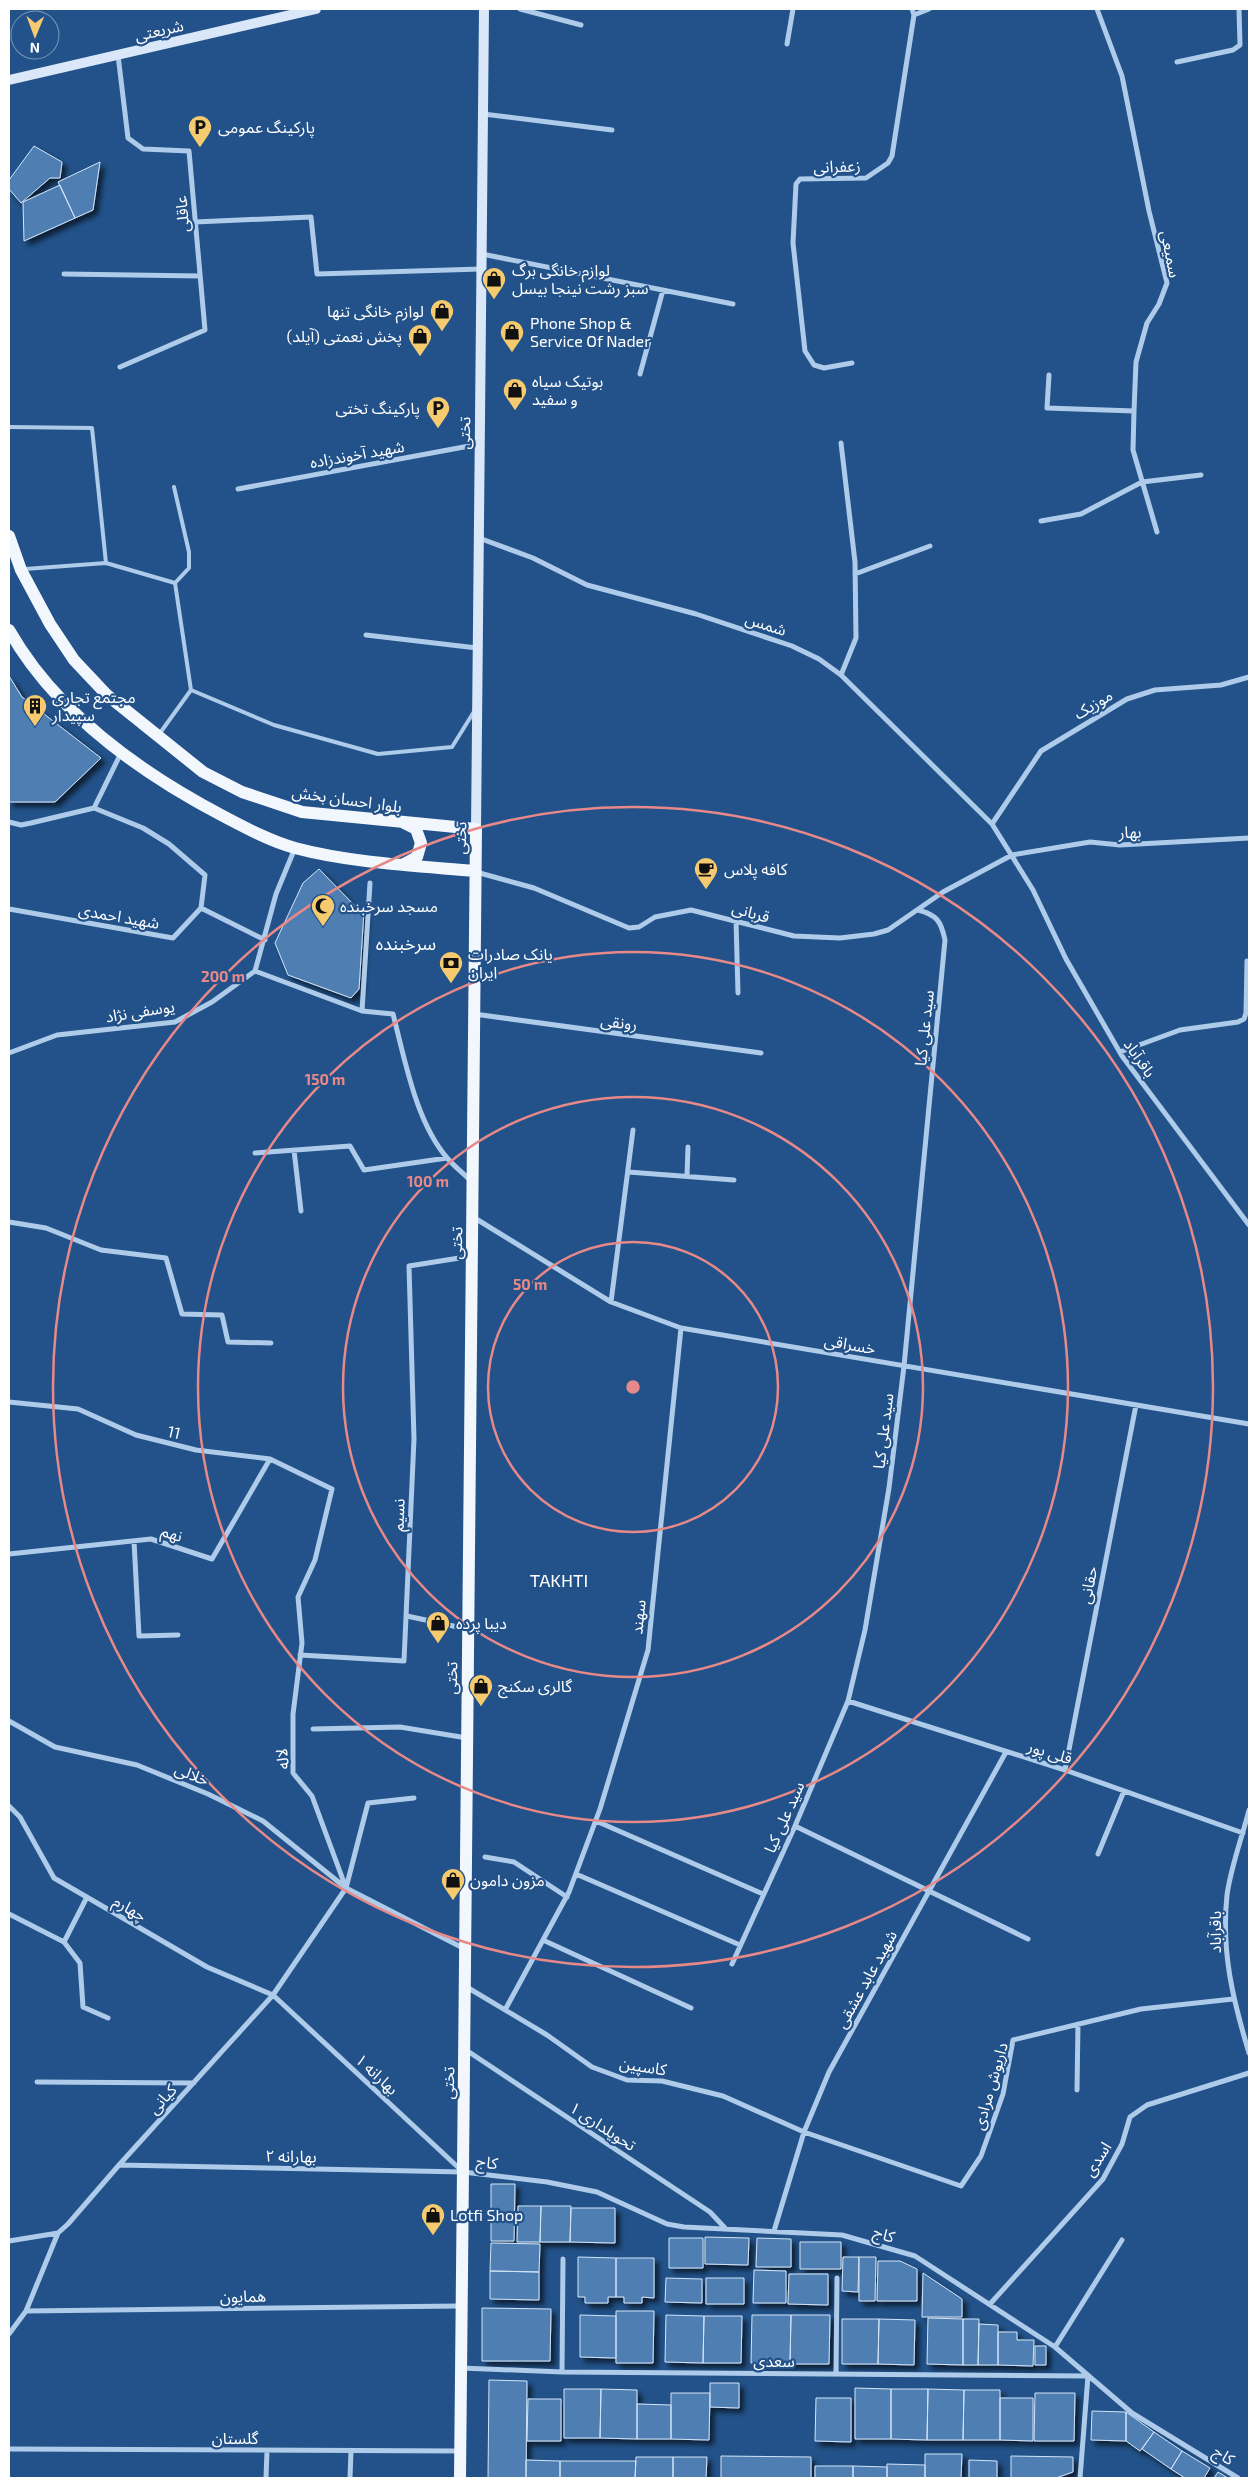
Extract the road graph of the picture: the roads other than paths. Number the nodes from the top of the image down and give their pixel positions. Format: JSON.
{"nodes":[{"id":1,"x":316,"y":9,"type":"edge"},
{"id":2,"x":484,"y":9,"type":"edge"},
{"id":3,"x":520,"y":9,"type":"edge"},
{"id":4,"x":794,"y":9,"type":"edge"},
{"id":5,"x":912,"y":9,"type":"edge"},
{"id":6,"x":929,"y":9,"type":"edge"},
{"id":7,"x":1097,"y":9,"type":"edge"},
{"id":8,"x":1239,"y":9,"type":"edge"},
{"id":9,"x":914,"y":15,"type":"junction"},
{"id":10,"x":581,"y":25,"type":"dead end"},
{"id":11,"x":787,"y":44,"type":"dead end"},
{"id":12,"x":118,"y":54,"type":"junction"},
{"id":13,"x":1177,"y":62,"type":"dead end"},
{"id":14,"x":9,"y":80,"type":"edge"},
{"id":15,"x":483,"y":114,"type":"junction"},
{"id":16,"x":612,"y":130,"type":"dead end"},
{"id":17,"x":196,"y":222,"type":"junction"},
{"id":18,"x":482,"y":254,"type":"junction"},
{"id":19,"x":481,"y":270,"type":"junction"},
{"id":20,"x":64,"y":274,"type":"dead end"},
{"id":21,"x":200,"y":276,"type":"junction"},
{"id":22,"x":663,"y":290,"type":"junction"},
{"id":23,"x":733,"y":304,"type":"dead end"},
{"id":24,"x":852,"y":363,"type":"dead end"},
{"id":25,"x":120,"y":367,"type":"dead end"},
{"id":26,"x":640,"y":374,"type":"dead end"},
{"id":27,"x":1049,"y":375,"type":"dead end"},
{"id":28,"x":1134,"y":411,"type":"junction"},
{"id":29,"x":9,"y":427,"type":"edge"},
{"id":30,"x":841,"y":443,"type":"dead end"},
{"id":31,"x":480,"y":444,"type":"junction"},
{"id":32,"x":1201,"y":475,"type":"dead end"},
{"id":33,"x":1142,"y":482,"type":"junction"},
{"id":34,"x":174,"y":487,"type":"dead end"},
{"id":35,"x":238,"y":488,"type":"dead end"},
{"id":36,"x":1041,"y":521,"type":"dead end"},
{"id":37,"x":1157,"y":532,"type":"dead end"},
{"id":38,"x":9,"y":536,"type":"edge"},
{"id":39,"x":479,"y":538,"type":"junction"},
{"id":40,"x":930,"y":546,"type":"dead end"},
{"id":41,"x":106,"y":563,"type":"junction"},
{"id":42,"x":21,"y":570,"type":"junction"},
{"id":43,"x":855,"y":574,"type":"junction"},
{"id":44,"x":175,"y":583,"type":"junction"},
{"id":45,"x":9,"y":630,"type":"edge"},
{"id":46,"x":366,"y":635,"type":"dead end"},
{"id":47,"x":478,"y":648,"type":"junction"},
{"id":48,"x":841,"y":675,"type":"junction"},
{"id":49,"x":1249,"y":677,"type":"edge"},
{"id":50,"x":191,"y":690,"type":"junction"},
{"id":51,"x":477,"y":706,"type":"junction"},
{"id":52,"x":157,"y":738,"type":"junction"},
{"id":53,"x":121,"y":753,"type":"junction"},
{"id":54,"x":94,"y":808,"type":"junction"},
{"id":55,"x":9,"y":822,"type":"edge"},
{"id":56,"x":403,"y":822,"type":"junction"},
{"id":57,"x":992,"y":824,"type":"junction"},
{"id":58,"x":476,"y":829,"type":"junction"},
{"id":59,"x":1249,"y":838,"type":"edge"},
{"id":60,"x":295,"y":848,"type":"junction"},
{"id":61,"x":1012,"y":855,"type":"junction"},
{"id":62,"x":404,"y":864,"type":"junction"},
{"id":63,"x":476,"y":872,"type":"junction"},
{"id":64,"x":370,"y":883,"type":"dead end"},
{"id":65,"x":201,"y":908,"type":"junction"},
{"id":66,"x":9,"y":910,"type":"edge"},
{"id":67,"x":918,"y":910,"type":"junction"},
{"id":68,"x":736,"y":920,"type":"junction"},
{"id":69,"x":265,"y":940,"type":"junction"},
{"id":70,"x":1247,"y":961,"type":"dead end"},
{"id":71,"x":255,"y":971,"type":"junction"},
{"id":72,"x":738,"y":992,"type":"dead end"},
{"id":73,"x":362,"y":1011,"type":"junction"},
{"id":74,"x":474,"y":1014,"type":"junction"},
{"id":75,"x":1120,"y":1052,"type":"junction"},
{"id":76,"x":9,"y":1053,"type":"edge"},
{"id":77,"x":761,"y":1053,"type":"dead end"},
{"id":78,"x":633,"y":1130,"type":"dead end"},
{"id":79,"x":688,"y":1147,"type":"dead end"},
{"id":80,"x":294,"y":1150,"type":"junction"},
{"id":81,"x":255,"y":1153,"type":"dead end"},
{"id":82,"x":447,"y":1158,"type":"junction"},
{"id":83,"x":628,"y":1172,"type":"junction"},
{"id":84,"x":687,"y":1176,"type":"junction"},
{"id":85,"x":734,"y":1180,"type":"dead end"},
{"id":86,"x":473,"y":1182,"type":"junction"},
{"id":87,"x":301,"y":1212,"type":"dead end"},
{"id":88,"x":472,"y":1217,"type":"junction"},
{"id":89,"x":9,"y":1222,"type":"edge"},
{"id":90,"x":1249,"y":1225,"type":"edge"},
{"id":91,"x":472,"y":1256,"type":"junction"},
{"id":92,"x":611,"y":1302,"type":"junction"},
{"id":93,"x":681,"y":1328,"type":"junction"},
{"id":94,"x":271,"y":1343,"type":"dead end"},
{"id":95,"x":904,"y":1366,"type":"junction"},
{"id":96,"x":9,"y":1402,"type":"edge"},
{"id":97,"x":1136,"y":1405,"type":"junction"},
{"id":98,"x":1249,"y":1424,"type":"edge"},
{"id":99,"x":270,"y":1459,"type":"junction"},
{"id":100,"x":332,"y":1489,"type":"joint"},
{"id":101,"x":134,"y":1541,"type":"junction"},
{"id":102,"x":9,"y":1554,"type":"edge"},
{"id":103,"x":407,"y":1616,"type":"junction"},
{"id":104,"x":468,"y":1629,"type":"junction"},
{"id":105,"x":178,"y":1635,"type":"dead end"},
{"id":106,"x":300,"y":1655,"type":"junction"},
{"id":107,"x":848,"y":1701,"type":"junction"},
{"id":108,"x":9,"y":1722,"type":"edge"},
{"id":109,"x":313,"y":1730,"type":"dead end"},
{"id":110,"x":467,"y":1738,"type":"junction"},
{"id":111,"x":1006,"y":1752,"type":"junction"},
{"id":112,"x":1064,"y":1770,"type":"junction"},
{"id":113,"x":1124,"y":1791,"type":"junction"},
{"id":114,"x":414,"y":1798,"type":"dead end"},
{"id":115,"x":9,"y":1806,"type":"edge"},
{"id":116,"x":1249,"y":1810,"type":"edge"},
{"id":117,"x":596,"y":1821,"type":"junction"},
{"id":118,"x":795,"y":1826,"type":"junction"},
{"id":119,"x":1243,"y":1833,"type":"junction"},
{"id":120,"x":1098,"y":1854,"type":"dead end"},
{"id":121,"x":486,"y":1857,"type":"dead end"},
{"id":122,"x":576,"y":1874,"type":"junction"},
{"id":123,"x":346,"y":1888,"type":"junction"},
{"id":124,"x":929,"y":1892,"type":"junction"},
{"id":125,"x":763,"y":1894,"type":"junction"},
{"id":126,"x":87,"y":1897,"type":"junction"},
{"id":127,"x":567,"y":1897,"type":"junction"},
{"id":128,"x":9,"y":1914,"type":"edge"},
{"id":129,"x":1028,"y":1939,"type":"dead end"},
{"id":130,"x":545,"y":1941,"type":"junction"},
{"id":131,"x":64,"y":1942,"type":"junction"},
{"id":132,"x":740,"y":1945,"type":"junction"},
{"id":133,"x":465,"y":1949,"type":"junction"},
{"id":134,"x":732,"y":1964,"type":"dead end"},
{"id":135,"x":465,"y":1985,"type":"junction"},
{"id":136,"x":273,"y":1995,"type":"junction"},
{"id":137,"x":1233,"y":1999,"type":"junction"},
{"id":138,"x":691,"y":2008,"type":"dead end"},
{"id":139,"x":506,"y":2010,"type":"junction"},
{"id":140,"x":108,"y":2018,"type":"dead end"},
{"id":141,"x":1078,"y":2024,"type":"junction"},
{"id":142,"x":464,"y":2049,"type":"junction"},
{"id":143,"x":1249,"y":2053,"type":"edge"},
{"id":144,"x":1249,"y":2073,"type":"edge"},
{"id":145,"x":37,"y":2082,"type":"dead end"},
{"id":146,"x":194,"y":2083,"type":"junction"},
{"id":147,"x":1078,"y":2090,"type":"dead end"},
{"id":148,"x":804,"y":2132,"type":"junction"},
{"id":149,"x":119,"y":2165,"type":"junction"},
{"id":150,"x":463,"y":2172,"type":"junction"},
{"id":151,"x":725,"y":2228,"type":"junction"},
{"id":152,"x":774,"y":2231,"type":"junction"},
{"id":153,"x":58,"y":2233,"type":"junction"},
{"id":154,"x":1122,"y":2240,"type":"dead end"},
{"id":155,"x":9,"y":2241,"type":"edge"},
{"id":156,"x":563,"y":2259,"type":"dead end"},
{"id":157,"x":837,"y":2278,"type":"dead end"},
{"id":158,"x":990,"y":2304,"type":"junction"},
{"id":159,"x":462,"y":2306,"type":"junction"},
{"id":160,"x":26,"y":2311,"type":"junction"},
{"id":161,"x":9,"y":2334,"type":"edge"},
{"id":162,"x":1055,"y":2347,"type":"junction"},
{"id":163,"x":461,"y":2368,"type":"junction"},
{"id":164,"x":562,"y":2372,"type":"junction"},
{"id":165,"x":836,"y":2374,"type":"junction"},
{"id":166,"x":1088,"y":2376,"type":"junction"},
{"id":167,"x":9,"y":2449,"type":"edge"},
{"id":168,"x":267,"y":2451,"type":"junction"},
{"id":169,"x":351,"y":2451,"type":"junction"},
{"id":170,"x":460,"y":2451,"type":"junction"},
{"id":171,"x":266,"y":2478,"type":"edge"},
{"id":172,"x":350,"y":2478,"type":"edge"},
{"id":173,"x":460,"y":2478,"type":"edge"},
{"id":174,"x":1080,"y":2478,"type":"edge"},
{"id":175,"x":1238,"y":2478,"type":"edge"}],
"edges":[{"from":1,"to":12,"type":"main road","name":"شریعتی"},
{"from":2,"to":15,"type":"main road","name":"تختی"},
{"from":3,"to":10,"type":"street"},
{"from":4,"to":11,"type":"street"},
{"from":5,"to":9,"type":"street"},
{"from":6,"to":9,"type":"street"},
{"from":7,"to":28,"type":"street","name":"سمیعی"},
{"from":8,"to":13,"type":"street"},
{"from":9,"to":24,"type":"street","name":"زعفرانی"},
{"from":12,"to":14,"type":"main road","name":"شریعتی"},
{"from":12,"to":17,"type":"street","name":"عاقلی"},
{"from":15,"to":16,"type":"street"},
{"from":15,"to":18,"type":"main road","name":"تختی"},
{"from":17,"to":19,"type":"street"},
{"from":17,"to":21,"type":"street","name":"عاقلی"},
{"from":18,"to":19,"type":"main road","name":"تختی"},
{"from":18,"to":22,"type":"street"},
{"from":19,"to":31,"type":"main road","name":"تختی"},
{"from":20,"to":21,"type":"street"},
{"from":21,"to":25,"type":"street","name":"عاقلی"},
{"from":22,"to":23,"type":"street"},
{"from":22,"to":26,"type":"street"},
{"from":27,"to":28,"type":"street"},
{"from":28,"to":33,"type":"street","name":"سمیعی"},
{"from":29,"to":41,"type":"lane"},
{"from":30,"to":43,"type":"street"},
{"from":31,"to":35,"type":"street","name":"شهید آخوندزاده"},
{"from":31,"to":39,"type":"main road","name":"تختی"},
{"from":32,"to":33,"type":"street"},
{"from":33,"to":36,"type":"street"},
{"from":33,"to":37,"type":"street","name":"سمیعی"},
{"from":34,"to":44,"type":"lane"},
{"from":38,"to":42,"type":"main road","name":"بلوار احسان بخش"},
{"from":39,"to":47,"type":"main road","name":"تختی"},
{"from":39,"to":48,"type":"street","name":"شمس"},
{"from":40,"to":43,"type":"street"},
{"from":41,"to":42,"type":"lane"},
{"from":41,"to":44,"type":"lane"},
{"from":42,"to":52,"type":"main road","name":"بلوار احسان بخش"},
{"from":43,"to":48,"type":"street"},
{"from":44,"to":50,"type":"lane"},
{"from":45,"to":53,"type":"main road"},
{"from":46,"to":47,"type":"street"},
{"from":47,"to":51,"type":"main road","name":"تختی"},
{"from":48,"to":57,"type":"street","name":"شمس"},
{"from":49,"to":57,"type":"street","name":"موزیک"},
{"from":50,"to":51,"type":"lane"},
{"from":50,"to":52,"type":"lane"},
{"from":51,"to":58,"type":"main road","name":"تختی"},
{"from":52,"to":56,"type":"main road","name":"بلوار احسان بخش"},
{"from":53,"to":54,"type":"street"},
{"from":53,"to":60,"type":"main road"},
{"from":54,"to":55,"type":"street"},
{"from":54,"to":65,"type":"street"},
{"from":56,"to":58,"type":"main road","name":"بلوار احسان بخش"},
{"from":56,"to":62,"type":"main road"},
{"from":57,"to":61,"type":"street","name":"باقرآباد"},
{"from":58,"to":63,"type":"main road","name":"تختی"},
{"from":59,"to":61,"type":"street","name":"بهار"},
{"from":60,"to":62,"type":"main road"},
{"from":60,"to":69,"type":"street"},
{"from":61,"to":67,"type":"street","name":"قربانی"},
{"from":61,"to":75,"type":"street","name":"باقرآباد"},
{"from":62,"to":63,"type":"main road"},
{"from":63,"to":68,"type":"street","name":"قربانی"},
{"from":63,"to":74,"type":"main road","name":"تختی"},
{"from":64,"to":73,"type":"street"},
{"from":65,"to":66,"type":"street","name":"شهید احمدی"},
{"from":65,"to":69,"type":"street"},
{"from":67,"to":68,"type":"street","name":"قربانی"},
{"from":67,"to":95,"type":"street","name":"سید علی کیا"},
{"from":68,"to":72,"type":"street"},
{"from":69,"to":71,"type":"street"},
{"from":70,"to":75,"type":"street"},
{"from":71,"to":73,"type":"street"},
{"from":71,"to":76,"type":"street","name":"یوسفی نژاد"},
{"from":73,"to":82,"type":"street"},
{"from":74,"to":77,"type":"street","name":"رونقی"},
{"from":74,"to":86,"type":"main road","name":"تختی"},
{"from":75,"to":90,"type":"street","name":"باقرآباد"},
{"from":78,"to":83,"type":"street"},
{"from":79,"to":84,"type":"street"},
{"from":80,"to":81,"type":"street"},
{"from":80,"to":82,"type":"street"},
{"from":80,"to":87,"type":"street"},
{"from":82,"to":86,"type":"street"},
{"from":83,"to":84,"type":"street"},
{"from":83,"to":92,"type":"street"},
{"from":84,"to":85,"type":"street"},
{"from":86,"to":88,"type":"main road","name":"تختی"},
{"from":88,"to":91,"type":"main road","name":"تختی"},
{"from":88,"to":92,"type":"street","name":"خسراقی"},
{"from":89,"to":94,"type":"street"},
{"from":91,"to":103,"type":"street","name":"نسیم"},
{"from":91,"to":104,"type":"main road","name":"تختی"},
{"from":92,"to":93,"type":"street","name":"خسراقی"},
{"from":93,"to":95,"type":"street","name":"خسراقی"},
{"from":93,"to":117,"type":"street","name":"سهند"},
{"from":95,"to":97,"type":"street","name":"خسراقی"},
{"from":95,"to":107,"type":"street","name":"سید علی کیا"},
{"from":96,"to":99,"type":"street","name":"11"},
{"from":97,"to":98,"type":"street","name":"خسراقی"},
{"from":97,"to":112,"type":"street","name":"حقانی"},
{"from":99,"to":100,"type":"street","name":"11"},
{"from":99,"to":101,"type":"street","name":"نهم"},
{"from":100,"to":106,"type":"street","name":"لاله"},
{"from":101,"to":102,"type":"street","name":"نهم"},
{"from":101,"to":105,"type":"street"},
{"from":103,"to":104,"type":"street"},
{"from":103,"to":106,"type":"street","name":"نسیم"},
{"from":104,"to":110,"type":"main road","name":"تختی"},
{"from":106,"to":123,"type":"street","name":"لاله"},
{"from":107,"to":111,"type":"street","name":"قلی پور"},
{"from":107,"to":118,"type":"street","name":"سید علی کیا"},
{"from":108,"to":123,"type":"street","name":"خلالی"},
{"from":109,"to":110,"type":"street"},
{"from":110,"to":133,"type":"main road","name":"تختی"},
{"from":111,"to":112,"type":"street","name":"قلی پور"},
{"from":111,"to":124,"type":"street","name":"شهید عابد عشقی"},
{"from":112,"to":113,"type":"street","name":"قلی پور"},
{"from":113,"to":119,"type":"street","name":"قلی پور"},
{"from":113,"to":120,"type":"street"},
{"from":114,"to":123,"type":"street","name":"کیانی"},
{"from":115,"to":126,"type":"street","name":"چهارم"},
{"from":116,"to":119,"type":"street","name":"باقرآباد"},
{"from":117,"to":122,"type":"street","name":"سهند"},
{"from":117,"to":125,"type":"street"},
{"from":118,"to":124,"type":"street"},
{"from":118,"to":125,"type":"street","name":"سید علی کیا"},
{"from":119,"to":137,"type":"street","name":"باقرآباد"},
{"from":121,"to":127,"type":"street"},
{"from":122,"to":127,"type":"street","name":"سهند"},
{"from":122,"to":132,"type":"street"},
{"from":123,"to":133,"type":"street"},
{"from":123,"to":136,"type":"street","name":"کیانی"},
{"from":124,"to":129,"type":"street"},
{"from":124,"to":148,"type":"street","name":"شهید عابد عشقی"},
{"from":125,"to":132,"type":"street","name":"سید علی کیا"},
{"from":126,"to":131,"type":"street"},
{"from":126,"to":136,"type":"street","name":"چهارم"},
{"from":127,"to":130,"type":"street","name":"سهند"},
{"from":128,"to":131,"type":"street"},
{"from":130,"to":138,"type":"street"},
{"from":130,"to":139,"type":"street","name":"سهند"},
{"from":131,"to":140,"type":"street"},
{"from":132,"to":134,"type":"street","name":"سید علی کیا"},
{"from":133,"to":135,"type":"main road","name":"تختی"},
{"from":135,"to":139,"type":"street","name":"کاسپین"},
{"from":135,"to":142,"type":"main road","name":"تختی"},
{"from":136,"to":146,"type":"street","name":"کیانی"},
{"from":136,"to":150,"type":"street","name":"بهارانه ۱"},
{"from":137,"to":141,"type":"street","name":"داریوش مرادی"},
{"from":137,"to":143,"type":"street","name":"باقرآباد"},
{"from":139,"to":148,"type":"street","name":"کاسپین"},
{"from":141,"to":147,"type":"street"},
{"from":141,"to":148,"type":"street","name":"داریوش مرادی"},
{"from":142,"to":150,"type":"main road","name":"تختی"},
{"from":142,"to":151,"type":"street","name":"تحویلداری ۱"},
{"from":144,"to":158,"type":"street","name":"اسدی"},
{"from":145,"to":146,"type":"street"},
{"from":146,"to":149,"type":"street","name":"کیانی"},
{"from":148,"to":152,"type":"street","name":"شهید عابد عشقی"},
{"from":149,"to":150,"type":"street","name":"بهارانه ۲"},
{"from":149,"to":153,"type":"street","name":"کیانی"},
{"from":150,"to":151,"type":"street","name":"کاج"},
{"from":150,"to":159,"type":"main road","name":"تختی"},
{"from":151,"to":152,"type":"street","name":"کاج"},
{"from":152,"to":158,"type":"street","name":"کاج"},
{"from":153,"to":155,"type":"street"},
{"from":153,"to":160,"type":"street","name":"کیانی"},
{"from":154,"to":162,"type":"street"},
{"from":156,"to":164,"type":"street"},
{"from":157,"to":165,"type":"street"},
{"from":158,"to":162,"type":"street","name":"کاج"},
{"from":159,"to":160,"type":"street","name":"همایون"},
{"from":159,"to":163,"type":"main road","name":"تختی"},
{"from":160,"to":161,"type":"street","name":"کیانی"},
{"from":162,"to":166,"type":"street","name":"کاج"},
{"from":163,"to":164,"type":"street","name":"سعدی"},
{"from":163,"to":170,"type":"main road","name":"تختی"},
{"from":164,"to":165,"type":"street","name":"سعدی"},
{"from":165,"to":166,"type":"street","name":"سعدی"},
{"from":166,"to":174,"type":"street"},
{"from":166,"to":175,"type":"street","name":"کاج"},
{"from":167,"to":168,"type":"street","name":"گلستان"},
{"from":168,"to":169,"type":"street","name":"گلستان"},
{"from":168,"to":171,"type":"street"},
{"from":169,"to":170,"type":"street","name":"گلستان"},
{"from":169,"to":172,"type":"street"},
{"from":170,"to":173,"type":"main road","name":"تختی"}]}
